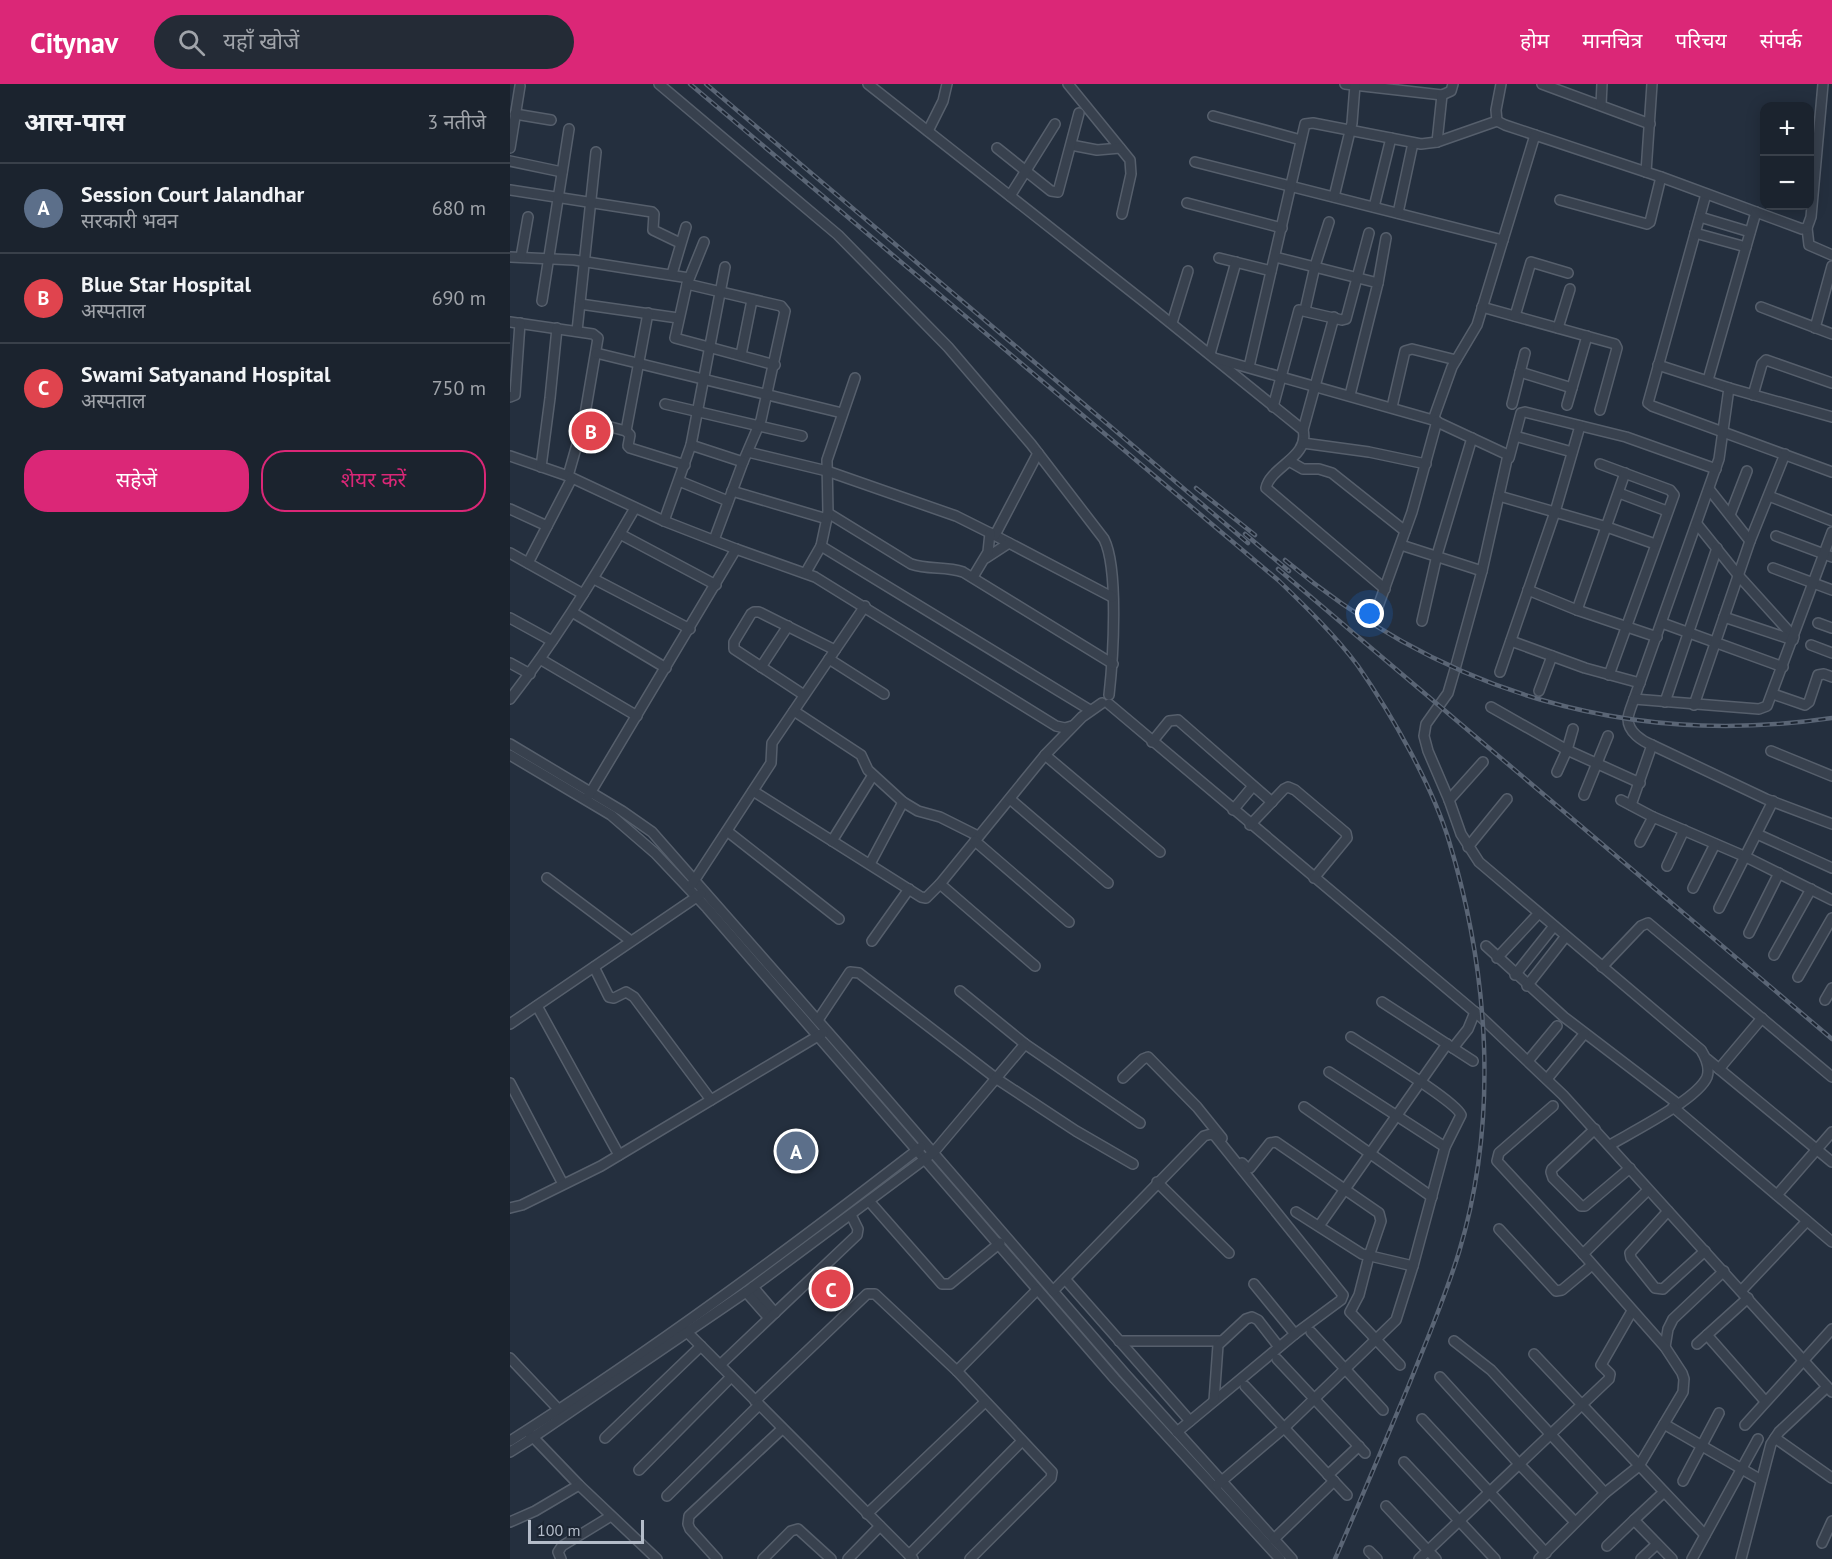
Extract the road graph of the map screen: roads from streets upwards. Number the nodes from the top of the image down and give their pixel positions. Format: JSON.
{"nodes":[{"id":1,"x":660,"y":84,"type":"edge"},
{"id":2,"x":868,"y":84,"type":"edge"},
{"id":3,"x":947,"y":84,"type":"edge"},
{"id":4,"x":1068,"y":84,"type":"edge"},
{"id":5,"x":1453,"y":84,"type":"edge"},
{"id":6,"x":1500,"y":84,"type":"edge"},
{"id":7,"x":1542,"y":84,"type":"edge"},
{"id":8,"x":1602,"y":84,"type":"edge"},
{"id":9,"x":1652,"y":84,"type":"edge"},
{"id":10,"x":1823,"y":84,"type":"edge"},
{"id":11,"x":1350,"y":85,"type":"edge"},
{"id":12,"x":520,"y":86,"type":"dead end"},
{"id":13,"x":1408,"y":87,"type":"edge"},
{"id":14,"x":1442,"y":95,"type":"junction"},
{"id":15,"x":1601,"y":105,"type":"junction"},
{"id":16,"x":1079,"y":113,"type":"dead end"},
{"id":17,"x":515,"y":114,"type":"junction"},
{"id":18,"x":1214,"y":116,"type":"dead end"},
{"id":19,"x":551,"y":120,"type":"dead end"},
{"id":20,"x":1497,"y":121,"type":"junction"},
{"id":21,"x":1055,"y":124,"type":"dead end"},
{"id":22,"x":1650,"y":124,"type":"junction"},
{"id":23,"x":569,"y":129,"type":"dead end"},
{"id":24,"x":1350,"y":130,"type":"junction"},
{"id":25,"x":928,"y":131,"type":"junction"},
{"id":26,"x":1535,"y":135,"type":"junction"},
{"id":27,"x":1390,"y":138,"type":"junction"},
{"id":28,"x":1301,"y":140,"type":"junction"},
{"id":29,"x":1437,"y":142,"type":"junction"},
{"id":30,"x":1413,"y":143,"type":"junction"},
{"id":31,"x":1071,"y":145,"type":"junction"},
{"id":32,"x":510,"y":148,"type":"edge"},
{"id":33,"x":997,"y":148,"type":"dead end"},
{"id":34,"x":1120,"y":148,"type":"junction"},
{"id":35,"x":596,"y":152,"type":"dead end"},
{"id":36,"x":510,"y":161,"type":"edge"},
{"id":37,"x":1195,"y":162,"type":"dead end"},
{"id":38,"x":1025,"y":171,"type":"junction"},
{"id":39,"x":562,"y":172,"type":"junction"},
{"id":40,"x":1646,"y":172,"type":"junction"},
{"id":41,"x":1661,"y":177,"type":"junction"},
{"id":42,"x":1290,"y":186,"type":"junction"},
{"id":43,"x":510,"y":190,"type":"edge"},
{"id":44,"x":1706,"y":194,"type":"junction"},
{"id":45,"x":1010,"y":196,"type":"junction"},
{"id":46,"x":558,"y":197,"type":"junction"},
{"id":47,"x":1334,"y":197,"type":"junction"},
{"id":48,"x":1560,"y":200,"type":"dead end"},
{"id":49,"x":591,"y":202,"type":"junction"},
{"id":50,"x":1187,"y":203,"type":"dead end"},
{"id":51,"x":1374,"y":207,"type":"junction"},
{"id":52,"x":1756,"y":212,"type":"junction"},
{"id":53,"x":1398,"y":213,"type":"junction"},
{"id":54,"x":1122,"y":214,"type":"dead end"},
{"id":55,"x":528,"y":217,"type":"dead end"},
{"id":56,"x":1700,"y":217,"type":"junction"},
{"id":57,"x":1329,"y":222,"type":"dead end"},
{"id":58,"x":686,"y":227,"type":"dead end"},
{"id":59,"x":1282,"y":228,"type":"junction"},
{"id":60,"x":1808,"y":228,"type":"junction"},
{"id":61,"x":1750,"y":232,"type":"junction"},
{"id":62,"x":1369,"y":233,"type":"dead end"},
{"id":63,"x":1695,"y":233,"type":"junction"},
{"id":64,"x":1386,"y":238,"type":"dead end"},
{"id":65,"x":1503,"y":240,"type":"junction"},
{"id":66,"x":704,"y":242,"type":"dead end"},
{"id":67,"x":680,"y":243,"type":"junction"},
{"id":68,"x":1746,"y":247,"type":"junction"},
{"id":69,"x":1832,"y":255,"type":"edge"},
{"id":70,"x":510,"y":257,"type":"edge"},
{"id":71,"x":521,"y":257,"type":"junction"},
{"id":72,"x":1275,"y":257,"type":"junction"},
{"id":73,"x":548,"y":258,"type":"junction"},
{"id":74,"x":1219,"y":258,"type":"dead end"},
{"id":75,"x":585,"y":261,"type":"junction"},
{"id":76,"x":1236,"y":262,"type":"junction"},
{"id":77,"x":1315,"y":266,"type":"junction"},
{"id":78,"x":1832,"y":266,"type":"edge"},
{"id":79,"x":725,"y":267,"type":"dead end"},
{"id":80,"x":1188,"y":270,"type":"dead end"},
{"id":81,"x":1271,"y":271,"type":"junction"},
{"id":82,"x":1568,"y":273,"type":"dead end"},
{"id":83,"x":672,"y":274,"type":"junction"},
{"id":84,"x":1356,"y":278,"type":"junction"},
{"id":85,"x":688,"y":281,"type":"junction"},
{"id":86,"x":1378,"y":283,"type":"junction"},
{"id":87,"x":1570,"y":289,"type":"dead end"},
{"id":88,"x":719,"y":292,"type":"junction"},
{"id":89,"x":752,"y":300,"type":"junction"},
{"id":90,"x":542,"y":301,"type":"dead end"},
{"id":91,"x":580,"y":304,"type":"junction"},
{"id":92,"x":1482,"y":307,"type":"junction"},
{"id":93,"x":1761,"y":307,"type":"dead end"},
{"id":94,"x":1305,"y":310,"type":"junction"},
{"id":95,"x":648,"y":313,"type":"junction"},
{"id":96,"x":1515,"y":316,"type":"junction"},
{"id":97,"x":1334,"y":317,"type":"junction"},
{"id":98,"x":678,"y":318,"type":"junction"},
{"id":99,"x":515,"y":322,"type":"edge"},
{"id":100,"x":1172,"y":323,"type":"junction"},
{"id":101,"x":557,"y":328,"type":"junction"},
{"id":102,"x":1558,"y":328,"type":"junction"},
{"id":103,"x":1815,"y":328,"type":"junction"},
{"id":104,"x":577,"y":331,"type":"junction"},
{"id":105,"x":1832,"y":334,"type":"edge"},
{"id":106,"x":1587,"y":336,"type":"junction"},
{"id":107,"x":710,"y":347,"type":"junction"},
{"id":108,"x":596,"y":353,"type":"junction"},
{"id":109,"x":1525,"y":353,"type":"dead end"},
{"id":110,"x":741,"y":355,"type":"junction"},
{"id":111,"x":1212,"y":356,"type":"junction"},
{"id":112,"x":1456,"y":360,"type":"junction"},
{"id":113,"x":638,"y":362,"type":"junction"},
{"id":114,"x":775,"y":365,"type":"junction"},
{"id":115,"x":1658,"y":365,"type":"junction"},
{"id":116,"x":1249,"y":367,"type":"junction"},
{"id":117,"x":1520,"y":372,"type":"junction"},
{"id":118,"x":1282,"y":376,"type":"junction"},
{"id":119,"x":704,"y":378,"type":"junction"},
{"id":120,"x":855,"y":378,"type":"dead end"},
{"id":121,"x":1708,"y":380,"type":"junction"},
{"id":122,"x":1832,"y":383,"type":"edge"},
{"id":123,"x":1316,"y":386,"type":"junction"},
{"id":124,"x":1572,"y":388,"type":"junction"},
{"id":125,"x":1729,"y":388,"type":"junction"},
{"id":126,"x":768,"y":395,"type":"junction"},
{"id":127,"x":1350,"y":395,"type":"junction"},
{"id":128,"x":1753,"y":395,"type":"junction"},
{"id":129,"x":510,"y":397,"type":"edge"},
{"id":130,"x":665,"y":404,"type":"dead end"},
{"id":131,"x":1512,"y":404,"type":"dead end"},
{"id":132,"x":1567,"y":405,"type":"dead end"},
{"id":133,"x":1273,"y":407,"type":"junction"},
{"id":134,"x":1392,"y":407,"type":"junction"},
{"id":135,"x":1600,"y":410,"type":"dead end"},
{"id":136,"x":698,"y":411,"type":"junction"},
{"id":137,"x":842,"y":413,"type":"junction"},
{"id":138,"x":1832,"y":417,"type":"edge"},
{"id":139,"x":584,"y":420,"type":"junction"},
{"id":140,"x":1435,"y":420,"type":"junction"},
{"id":141,"x":759,"y":425,"type":"junction"},
{"id":142,"x":1580,"y":426,"type":"junction"},
{"id":143,"x":1303,"y":430,"type":"junction"},
{"id":144,"x":626,"y":431,"type":"junction"},
{"id":145,"x":1723,"y":433,"type":"junction"},
{"id":146,"x":802,"y":436,"type":"dead end"},
{"id":147,"x":1515,"y":436,"type":"junction"},
{"id":148,"x":1472,"y":438,"type":"junction"},
{"id":149,"x":1303,"y":443,"type":"junction"},
{"id":150,"x":691,"y":445,"type":"junction"},
{"id":151,"x":748,"y":452,"type":"junction"},
{"id":152,"x":1572,"y":452,"type":"junction"},
{"id":153,"x":1038,"y":453,"type":"junction"},
{"id":154,"x":1785,"y":454,"type":"junction"},
{"id":155,"x":510,"y":456,"type":"edge"},
{"id":156,"x":1509,"y":458,"type":"junction"},
{"id":157,"x":1289,"y":461,"type":"junction"},
{"id":158,"x":743,"y":462,"type":"junction"},
{"id":159,"x":1426,"y":464,"type":"junction"},
{"id":160,"x":1600,"y":464,"type":"dead end"},
{"id":161,"x":685,"y":465,"type":"junction"},
{"id":162,"x":541,"y":467,"type":"junction"},
{"id":163,"x":1716,"y":468,"type":"junction"},
{"id":164,"x":827,"y":471,"type":"junction"},
{"id":165,"x":1747,"y":471,"type":"dead end"},
{"id":166,"x":1832,"y":472,"type":"edge"},
{"id":167,"x":1625,"y":473,"type":"junction"},
{"id":168,"x":570,"y":477,"type":"junction"},
{"id":169,"x":679,"y":481,"type":"junction"},
{"id":170,"x":1709,"y":489,"type":"junction"},
{"id":171,"x":732,"y":491,"type":"junction"},
{"id":172,"x":1619,"y":493,"type":"junction"},
{"id":173,"x":1499,"y":496,"type":"junction"},
{"id":174,"x":1769,"y":496,"type":"junction"},
{"id":175,"x":728,"y":501,"type":"junction"},
{"id":176,"x":635,"y":508,"type":"junction"},
{"id":177,"x":510,"y":509,"type":"edge"},
{"id":178,"x":1667,"y":511,"type":"junction"},
{"id":179,"x":1555,"y":512,"type":"junction"},
{"id":180,"x":1730,"y":515,"type":"junction"},
{"id":181,"x":827,"y":516,"type":"junction"},
{"id":182,"x":664,"y":521,"type":"junction"},
{"id":183,"x":1832,"y":521,"type":"edge"},
{"id":184,"x":1696,"y":524,"type":"junction"},
{"id":185,"x":547,"y":526,"type":"junction"},
{"id":186,"x":1607,"y":527,"type":"junction"},
{"id":187,"x":1406,"y":531,"type":"junction"},
{"id":188,"x":1832,"y":532,"type":"edge"},
{"id":189,"x":620,"y":534,"type":"junction"},
{"id":190,"x":993,"y":534,"type":"junction"},
{"id":191,"x":1776,"y":536,"type":"dead end"},
{"id":192,"x":714,"y":540,"type":"junction"},
{"id":193,"x":1750,"y":541,"type":"junction"},
{"id":194,"x":1009,"y":543,"type":"junction"},
{"id":195,"x":1654,"y":544,"type":"junction"},
{"id":196,"x":1401,"y":545,"type":"junction"},
{"id":197,"x":820,"y":546,"type":"junction"},
{"id":198,"x":1717,"y":548,"type":"junction"},
{"id":199,"x":736,"y":549,"type":"junction"},
{"id":200,"x":510,"y":553,"type":"edge"},
{"id":201,"x":1437,"y":555,"type":"junction"},
{"id":202,"x":1828,"y":555,"type":"edge"},
{"id":203,"x":985,"y":558,"type":"junction"},
{"id":204,"x":528,"y":563,"type":"junction"},
{"id":205,"x":1773,"y":568,"type":"dead end"},
{"id":206,"x":1482,"y":571,"type":"junction"},
{"id":207,"x":806,"y":572,"type":"junction"},
{"id":208,"x":1738,"y":576,"type":"junction"},
{"id":209,"x":973,"y":577,"type":"junction"},
{"id":210,"x":594,"y":579,"type":"junction"},
{"id":211,"x":1814,"y":583,"type":"junction"},
{"id":212,"x":716,"y":585,"type":"junction"},
{"id":213,"x":1385,"y":589,"type":"junction"},
{"id":214,"x":1528,"y":590,"type":"junction"},
{"id":215,"x":1832,"y":590,"type":"edge"},
{"id":216,"x":583,"y":594,"type":"junction"},
{"id":217,"x":1112,"y":597,"type":"junction"},
{"id":218,"x":865,"y":606,"type":"junction"},
{"id":219,"x":1577,"y":610,"type":"junction"},
{"id":220,"x":572,"y":612,"type":"junction"},
{"id":221,"x":1375,"y":615,"type":"dead end"},
{"id":222,"x":1724,"y":617,"type":"junction"},
{"id":223,"x":510,"y":618,"type":"edge"},
{"id":224,"x":1422,"y":621,"type":"dead end"},
{"id":225,"x":1662,"y":623,"type":"junction"},
{"id":226,"x":1818,"y":623,"type":"dead end"},
{"id":227,"x":788,"y":626,"type":"junction"},
{"id":228,"x":1627,"y":627,"type":"junction"},
{"id":229,"x":1832,"y":628,"type":"edge"},
{"id":230,"x":690,"y":629,"type":"junction"},
{"id":231,"x":1689,"y":633,"type":"junction"},
{"id":232,"x":1657,"y":637,"type":"junction"},
{"id":233,"x":1793,"y":638,"type":"junction"},
{"id":234,"x":552,"y":641,"type":"junction"},
{"id":235,"x":1510,"y":641,"type":"junction"},
{"id":236,"x":1716,"y":643,"type":"junction"},
{"id":237,"x":1810,"y":645,"type":"dead end"},
{"id":238,"x":1832,"y":653,"type":"edge"},
{"id":239,"x":832,"y":654,"type":"junction"},
{"id":240,"x":1552,"y":656,"type":"junction"},
{"id":241,"x":540,"y":659,"type":"junction"},
{"id":242,"x":510,"y":663,"type":"edge"},
{"id":243,"x":1113,"y":664,"type":"junction"},
{"id":244,"x":761,"y":667,"type":"junction"},
{"id":245,"x":1783,"y":667,"type":"junction"},
{"id":246,"x":666,"y":668,"type":"junction"},
{"id":247,"x":1500,"y":672,"type":"dead end"},
{"id":248,"x":530,"y":674,"type":"junction"},
{"id":249,"x":1609,"y":675,"type":"junction"},
{"id":250,"x":1832,"y":677,"type":"edge"},
{"id":251,"x":1640,"y":683,"type":"junction"},
{"id":252,"x":1539,"y":691,"type":"dead end"},
{"id":253,"x":884,"y":694,"type":"dead end"},
{"id":254,"x":1773,"y":694,"type":"junction"},
{"id":255,"x":804,"y":695,"type":"junction"},
{"id":256,"x":510,"y":699,"type":"edge"},
{"id":257,"x":1634,"y":699,"type":"junction"},
{"id":258,"x":1106,"y":700,"type":"junction"},
{"id":259,"x":1665,"y":702,"type":"junction"},
{"id":260,"x":1694,"y":705,"type":"junction"},
{"id":261,"x":1491,"y":707,"type":"dead end"},
{"id":262,"x":1090,"y":710,"type":"junction"},
{"id":263,"x":794,"y":711,"type":"junction"},
{"id":264,"x":637,"y":716,"type":"junction"},
{"id":265,"x":1072,"y":726,"type":"junction"},
{"id":266,"x":1573,"y":729,"type":"dead end"},
{"id":267,"x":1608,"y":736,"type":"dead end"},
{"id":268,"x":1152,"y":742,"type":"junction"},
{"id":269,"x":510,"y":744,"type":"edge"},
{"id":270,"x":1652,"y":745,"type":"junction"},
{"id":271,"x":1567,"y":750,"type":"junction"},
{"id":272,"x":1771,"y":751,"type":"dead end"},
{"id":273,"x":510,"y":755,"type":"edge"},
{"id":274,"x":1045,"y":755,"type":"junction"},
{"id":275,"x":1483,"y":762,"type":"dead end"},
{"id":276,"x":1597,"y":765,"type":"junction"},
{"id":277,"x":1557,"y":772,"type":"dead end"},
{"id":278,"x":873,"y":775,"type":"junction"},
{"id":279,"x":1832,"y":776,"type":"edge"},
{"id":280,"x":1640,"y":783,"type":"junction"},
{"id":281,"x":1253,"y":786,"type":"junction"},
{"id":282,"x":753,"y":791,"type":"junction"},
{"id":283,"x":1584,"y":795,"type":"dead end"},
{"id":284,"x":589,"y":796,"type":"junction"},
{"id":285,"x":1507,"y":799,"type":"dead end"},
{"id":286,"x":1010,"y":800,"type":"junction"},
{"id":287,"x":1449,"y":800,"type":"junction"},
{"id":288,"x":1621,"y":800,"type":"dead end"},
{"id":289,"x":1773,"y":801,"type":"junction"},
{"id":290,"x":903,"y":802,"type":"junction"},
{"id":291,"x":1272,"y":802,"type":"junction"},
{"id":292,"x":1631,"y":806,"type":"junction"},
{"id":293,"x":1233,"y":810,"type":"junction"},
{"id":294,"x":1653,"y":817,"type":"junction"},
{"id":295,"x":1832,"y":824,"type":"edge"},
{"id":296,"x":1250,"y":825,"type":"junction"},
{"id":297,"x":1684,"y":830,"type":"junction"},
{"id":298,"x":727,"y":831,"type":"junction"},
{"id":299,"x":1757,"y":834,"type":"junction"},
{"id":300,"x":976,"y":839,"type":"junction"},
{"id":301,"x":832,"y":841,"type":"junction"},
{"id":302,"x":1640,"y":842,"type":"dead end"},
{"id":303,"x":1715,"y":844,"type":"junction"},
{"id":304,"x":1468,"y":847,"type":"junction"},
{"id":305,"x":1160,"y":852,"type":"dead end"},
{"id":306,"x":1746,"y":857,"type":"junction"},
{"id":307,"x":870,"y":864,"type":"junction"},
{"id":308,"x":1667,"y":866,"type":"dead end"},
{"id":309,"x":1832,"y":868,"type":"edge"},
{"id":310,"x":1779,"y":873,"type":"junction"},
{"id":311,"x":547,"y":878,"type":"dead end"},
{"id":312,"x":1314,"y":878,"type":"junction"},
{"id":313,"x":696,"y":880,"type":"junction"},
{"id":314,"x":1108,"y":883,"type":"dead end"},
{"id":315,"x":940,"y":884,"type":"junction"},
{"id":316,"x":688,"y":888,"type":"junction"},
{"id":317,"x":1693,"y":888,"type":"dead end"},
{"id":318,"x":909,"y":889,"type":"junction"},
{"id":319,"x":1810,"y":889,"type":"junction"},
{"id":320,"x":705,"y":891,"type":"junction"},
{"id":321,"x":696,"y":897,"type":"junction"},
{"id":322,"x":1832,"y":900,"type":"edge"},
{"id":323,"x":1719,"y":908,"type":"dead end"},
{"id":324,"x":1539,"y":913,"type":"junction"},
{"id":325,"x":1832,"y":918,"type":"edge"},
{"id":326,"x":839,"y":920,"type":"dead end"},
{"id":327,"x":1069,"y":922,"type":"dead end"},
{"id":328,"x":1554,"y":926,"type":"junction"},
{"id":329,"x":1749,"y":933,"type":"dead end"},
{"id":330,"x":1566,"y":936,"type":"junction"},
{"id":331,"x":631,"y":941,"type":"junction"},
{"id":332,"x":872,"y":941,"type":"dead end"},
{"id":333,"x":1486,"y":945,"type":"dead end"},
{"id":334,"x":1774,"y":956,"type":"dead end"},
{"id":335,"x":1497,"y":958,"type":"junction"},
{"id":336,"x":1035,"y":966,"type":"dead end"},
{"id":337,"x":594,"y":967,"type":"junction"},
{"id":338,"x":1602,"y":967,"type":"junction"},
{"id":339,"x":1515,"y":975,"type":"junction"},
{"id":340,"x":1798,"y":977,"type":"dead end"},
{"id":341,"x":1527,"y":986,"type":"junction"},
{"id":342,"x":1832,"y":988,"type":"edge"},
{"id":343,"x":960,"y":991,"type":"dead end"},
{"id":344,"x":1825,"y":1000,"type":"dead end"},
{"id":345,"x":1382,"y":1002,"type":"dead end"},
{"id":346,"x":537,"y":1006,"type":"junction"},
{"id":347,"x":1475,"y":1012,"type":"junction"},
{"id":348,"x":1762,"y":1018,"type":"junction"},
{"id":349,"x":818,"y":1020,"type":"junction"},
{"id":350,"x":510,"y":1024,"type":"edge"},
{"id":351,"x":1557,"y":1026,"type":"dead end"},
{"id":352,"x":827,"y":1030,"type":"junction"},
{"id":353,"x":1584,"y":1034,"type":"junction"},
{"id":354,"x":818,"y":1036,"type":"junction"},
{"id":355,"x":1351,"y":1037,"type":"dead end"},
{"id":356,"x":1025,"y":1044,"type":"junction"},
{"id":357,"x":1450,"y":1046,"type":"junction"},
{"id":358,"x":1707,"y":1059,"type":"junction"},
{"id":359,"x":1473,"y":1061,"type":"dead end"},
{"id":360,"x":1528,"y":1061,"type":"junction"},
{"id":361,"x":1719,"y":1069,"type":"junction"},
{"id":362,"x":1329,"y":1072,"type":"dead end"},
{"id":363,"x":1832,"y":1077,"type":"edge"},
{"id":364,"x":1124,"y":1078,"type":"dead end"},
{"id":365,"x":997,"y":1079,"type":"junction"},
{"id":366,"x":1547,"y":1079,"type":"junction"},
{"id":367,"x":1421,"y":1082,"type":"junction"},
{"id":368,"x":510,"y":1083,"type":"edge"},
{"id":369,"x":711,"y":1100,"type":"junction"},
{"id":370,"x":1553,"y":1106,"type":"dead end"},
{"id":371,"x":1676,"y":1106,"type":"junction"},
{"id":372,"x":1304,"y":1107,"type":"dead end"},
{"id":373,"x":1397,"y":1116,"type":"junction"},
{"id":374,"x":1140,"y":1123,"type":"dead end"},
{"id":375,"x":1595,"y":1129,"type":"junction"},
{"id":376,"x":1832,"y":1132,"type":"edge"},
{"id":377,"x":926,"y":1143,"type":"junction"},
{"id":378,"x":1610,"y":1145,"type":"junction"},
{"id":379,"x":1445,"y":1148,"type":"junction"},
{"id":380,"x":1817,"y":1149,"type":"junction"},
{"id":381,"x":916,"y":1151,"type":"junction"},
{"id":382,"x":933,"y":1153,"type":"junction"},
{"id":383,"x":1371,"y":1154,"type":"junction"},
{"id":384,"x":618,"y":1155,"type":"junction"},
{"id":385,"x":924,"y":1160,"type":"junction"},
{"id":386,"x":1832,"y":1162,"type":"edge"},
{"id":387,"x":1133,"y":1164,"type":"dead end"},
{"id":388,"x":1630,"y":1168,"type":"junction"},
{"id":389,"x":1157,"y":1182,"type":"junction"},
{"id":390,"x":563,"y":1184,"type":"junction"},
{"id":391,"x":1345,"y":1189,"type":"junction"},
{"id":392,"x":1648,"y":1190,"type":"junction"},
{"id":393,"x":1777,"y":1195,"type":"junction"},
{"id":394,"x":1432,"y":1197,"type":"junction"},
{"id":395,"x":868,"y":1201,"type":"junction"},
{"id":396,"x":510,"y":1208,"type":"edge"},
{"id":397,"x":1668,"y":1211,"type":"junction"},
{"id":398,"x":1296,"y":1212,"type":"dead end"},
{"id":399,"x":851,"y":1215,"type":"junction"},
{"id":400,"x":1807,"y":1221,"type":"junction"},
{"id":401,"x":1319,"y":1226,"type":"junction"},
{"id":402,"x":1499,"y":1229,"type":"dead end"},
{"id":403,"x":816,"y":1233,"type":"junction"},
{"id":404,"x":1007,"y":1238,"type":"junction"},
{"id":405,"x":1832,"y":1242,"type":"edge"},
{"id":406,"x":998,"y":1245,"type":"junction"},
{"id":407,"x":1705,"y":1251,"type":"junction"},
{"id":408,"x":1229,"y":1253,"type":"dead end"},
{"id":409,"x":1583,"y":1254,"type":"junction"},
{"id":410,"x":1369,"y":1256,"type":"junction"},
{"id":411,"x":1592,"y":1265,"type":"junction"},
{"id":412,"x":1413,"y":1266,"type":"junction"},
{"id":413,"x":1724,"y":1271,"type":"junction"},
{"id":414,"x":1065,"y":1279,"type":"junction"},
{"id":415,"x":1254,"y":1284,"type":"dead end"},
{"id":416,"x":749,"y":1290,"type":"junction"},
{"id":417,"x":1037,"y":1290,"type":"junction"},
{"id":418,"x":1053,"y":1291,"type":"junction"},
{"id":419,"x":1745,"y":1294,"type":"junction"},
{"id":420,"x":1632,"y":1311,"type":"junction"},
{"id":421,"x":772,"y":1316,"type":"junction"},
{"id":422,"x":680,"y":1325,"type":"junction"},
{"id":423,"x":1832,"y":1329,"type":"edge"},
{"id":424,"x":688,"y":1332,"type":"junction"},
{"id":425,"x":1311,"y":1332,"type":"dead end"},
{"id":426,"x":1294,"y":1334,"type":"junction"},
{"id":427,"x":1707,"y":1335,"type":"junction"},
{"id":428,"x":1377,"y":1340,"type":"junction"},
{"id":429,"x":1119,"y":1341,"type":"junction"},
{"id":430,"x":1221,"y":1341,"type":"junction"},
{"id":431,"x":1454,"y":1341,"type":"dead end"},
{"id":432,"x":1697,"y":1344,"type":"dead end"},
{"id":433,"x":701,"y":1347,"type":"junction"},
{"id":434,"x":1279,"y":1347,"type":"junction"},
{"id":435,"x":1665,"y":1347,"type":"junction"},
{"id":436,"x":1534,"y":1354,"type":"dead end"},
{"id":437,"x":510,"y":1358,"type":"edge"},
{"id":438,"x":1277,"y":1359,"type":"dead end"},
{"id":439,"x":1804,"y":1362,"type":"junction"},
{"id":440,"x":720,"y":1365,"type":"junction"},
{"id":441,"x":1400,"y":1365,"type":"dead end"},
{"id":442,"x":1345,"y":1370,"type":"junction"},
{"id":443,"x":957,"y":1371,"type":"junction"},
{"id":444,"x":731,"y":1377,"type":"junction"},
{"id":445,"x":1440,"y":1377,"type":"dead end"},
{"id":446,"x":1245,"y":1386,"type":"dead end"},
{"id":447,"x":1830,"y":1390,"type":"edge"},
{"id":448,"x":1314,"y":1399,"type":"junction"},
{"id":449,"x":1214,"y":1401,"type":"junction"},
{"id":450,"x":1766,"y":1401,"type":"junction"},
{"id":451,"x":985,"y":1402,"type":"junction"},
{"id":452,"x":757,"y":1403,"type":"junction"},
{"id":453,"x":1581,"y":1405,"type":"junction"},
{"id":454,"x":1383,"y":1410,"type":"dead end"},
{"id":455,"x":561,"y":1413,"type":"junction"},
{"id":456,"x":1719,"y":1413,"type":"dead end"},
{"id":457,"x":1422,"y":1419,"type":"dead end"},
{"id":458,"x":1191,"y":1421,"type":"junction"},
{"id":459,"x":1664,"y":1424,"type":"junction"},
{"id":460,"x":1745,"y":1425,"type":"dead end"},
{"id":461,"x":1284,"y":1428,"type":"junction"},
{"id":462,"x":782,"y":1429,"type":"junction"},
{"id":463,"x":526,"y":1430,"type":"junction"},
{"id":464,"x":1177,"y":1432,"type":"junction"},
{"id":465,"x":1551,"y":1435,"type":"junction"},
{"id":466,"x":534,"y":1437,"type":"junction"},
{"id":467,"x":605,"y":1438,"type":"dead end"},
{"id":468,"x":1775,"y":1438,"type":"junction"},
{"id":469,"x":1758,"y":1439,"type":"dead end"},
{"id":470,"x":510,"y":1441,"type":"edge"},
{"id":471,"x":1022,"y":1442,"type":"junction"},
{"id":472,"x":1701,"y":1446,"type":"junction"},
{"id":473,"x":510,"y":1452,"type":"edge"},
{"id":474,"x":1404,"y":1462,"type":"dead end"},
{"id":475,"x":1520,"y":1465,"type":"junction"},
{"id":476,"x":1640,"y":1466,"type":"junction"},
{"id":477,"x":1741,"y":1469,"type":"junction"},
{"id":478,"x":639,"y":1470,"type":"dead end"},
{"id":479,"x":1331,"y":1478,"type":"junction"},
{"id":480,"x":1832,"y":1478,"type":"edge"},
{"id":481,"x":1761,"y":1480,"type":"junction"},
{"id":482,"x":1222,"y":1481,"type":"junction"},
{"id":483,"x":1683,"y":1481,"type":"dead end"},
{"id":484,"x":579,"y":1485,"type":"junction"},
{"id":485,"x":1214,"y":1488,"type":"junction"},
{"id":486,"x":1490,"y":1492,"type":"junction"},
{"id":487,"x":1664,"y":1492,"type":"junction"},
{"id":488,"x":1605,"y":1493,"type":"junction"},
{"id":489,"x":1347,"y":1495,"type":"dead end"},
{"id":490,"x":667,"y":1496,"type":"dead end"},
{"id":491,"x":1386,"y":1506,"type":"dead end"},
{"id":492,"x":867,"y":1514,"type":"junction"},
{"id":493,"x":611,"y":1516,"type":"junction"},
{"id":494,"x":1634,"y":1520,"type":"junction"},
{"id":495,"x":1460,"y":1521,"type":"junction"},
{"id":496,"x":1832,"y":1521,"type":"edge"},
{"id":497,"x":510,"y":1522,"type":"edge"},
{"id":498,"x":1575,"y":1522,"type":"junction"},
{"id":499,"x":880,"y":1526,"type":"junction"},
{"id":500,"x":1705,"y":1535,"type":"junction"},
{"id":501,"x":1274,"y":1539,"type":"junction"},
{"id":502,"x":1821,"y":1543,"type":"dead end"},
{"id":503,"x":1657,"y":1544,"type":"junction"},
{"id":504,"x":1607,"y":1546,"type":"dead end"},
{"id":505,"x":1369,"y":1551,"type":"dead end"},
{"id":506,"x":1428,"y":1551,"type":"junction"},
{"id":507,"x":1542,"y":1556,"type":"edge"},
{"id":508,"x":911,"y":1557,"type":"edge"},
{"id":509,"x":561,"y":1559,"type":"edge"},
{"id":510,"x":657,"y":1559,"type":"edge"},
{"id":511,"x":717,"y":1559,"type":"edge"},
{"id":512,"x":763,"y":1559,"type":"edge"},
{"id":513,"x":831,"y":1559,"type":"edge"},
{"id":514,"x":848,"y":1559,"type":"edge"},
{"id":515,"x":970,"y":1559,"type":"edge"},
{"id":516,"x":1280,"y":1559,"type":"edge"},
{"id":517,"x":1292,"y":1559,"type":"edge"},
{"id":518,"x":1377,"y":1559,"type":"edge"},
{"id":519,"x":1419,"y":1559,"type":"edge"},
{"id":520,"x":1436,"y":1559,"type":"edge"},
{"id":521,"x":1495,"y":1559,"type":"edge"},
{"id":522,"x":1641,"y":1559,"type":"edge"},
{"id":523,"x":1672,"y":1559,"type":"edge"},
{"id":524,"x":1692,"y":1559,"type":"edge"},
{"id":525,"x":1741,"y":1559,"type":"edge"}],
"edges":[{"from":1,"to":153,"type":"street"},
{"from":2,"to":25,"type":"street"},
{"from":3,"to":25,"type":"street"},
{"from":4,"to":34,"type":"street"},
{"from":5,"to":14,"type":"street"},
{"from":6,"to":20,"type":"street"},
{"from":7,"to":15,"type":"street"},
{"from":8,"to":15,"type":"street"},
{"from":9,"to":22,"type":"street"},
{"from":10,"to":60,"type":"street"},
{"from":11,"to":13,"type":"street"},
{"from":11,"to":24,"type":"street"},
{"from":12,"to":17,"type":"street"},
{"from":13,"to":14,"type":"street"},
{"from":14,"to":29,"type":"street"},
{"from":15,"to":22,"type":"street"},
{"from":16,"to":31,"type":"street"},
{"from":17,"to":19,"type":"street"},
{"from":17,"to":32,"type":"street"},
{"from":18,"to":28,"type":"street"},
{"from":20,"to":26,"type":"street"},
{"from":20,"to":29,"type":"street"},
{"from":21,"to":38,"type":"street"},
{"from":22,"to":40,"type":"street"},
{"from":23,"to":39,"type":"street"},
{"from":24,"to":27,"type":"street"},
{"from":24,"to":28,"type":"street"},
{"from":24,"to":47,"type":"street"},
{"from":25,"to":45,"type":"street"},
{"from":26,"to":40,"type":"street"},
{"from":26,"to":65,"type":"street"},
{"from":27,"to":30,"type":"street"},
{"from":27,"to":51,"type":"street"},
{"from":28,"to":42,"type":"street"},
{"from":29,"to":30,"type":"street"},
{"from":30,"to":53,"type":"street"},
{"from":31,"to":34,"type":"street"},
{"from":31,"to":38,"type":"street"},
{"from":33,"to":38,"type":"street"},
{"from":34,"to":54,"type":"street"},
{"from":35,"to":49,"type":"street"},
{"from":36,"to":39,"type":"street"},
{"from":37,"to":42,"type":"street"},
{"from":38,"to":45,"type":"street"},
{"from":39,"to":46,"type":"street"},
{"from":40,"to":41,"type":"street"},
{"from":41,"to":44,"type":"street"},
{"from":41,"to":48,"type":"street"},
{"from":42,"to":47,"type":"street"},
{"from":42,"to":59,"type":"street"},
{"from":43,"to":46,"type":"street"},
{"from":44,"to":52,"type":"street"},
{"from":44,"to":56,"type":"street"},
{"from":45,"to":100,"type":"street"},
{"from":46,"to":49,"type":"street"},
{"from":46,"to":73,"type":"street"},
{"from":47,"to":51,"type":"street"},
{"from":49,"to":67,"type":"street"},
{"from":49,"to":75,"type":"street"},
{"from":50,"to":59,"type":"street"},
{"from":51,"to":53,"type":"street"},
{"from":52,"to":60,"type":"street"},
{"from":52,"to":61,"type":"street"},
{"from":53,"to":65,"type":"street"},
{"from":55,"to":71,"type":"street"},
{"from":56,"to":61,"type":"street"},
{"from":56,"to":63,"type":"street"},
{"from":57,"to":77,"type":"street"},
{"from":58,"to":67,"type":"street"},
{"from":59,"to":72,"type":"street"},
{"from":60,"to":69,"type":"street"},
{"from":61,"to":68,"type":"street"},
{"from":62,"to":84,"type":"street"},
{"from":63,"to":68,"type":"street"},
{"from":63,"to":115,"type":"street"},
{"from":64,"to":86,"type":"street"},
{"from":65,"to":92,"type":"street"},
{"from":66,"to":85,"type":"street"},
{"from":67,"to":83,"type":"street"},
{"from":68,"to":121,"type":"street"},
{"from":70,"to":71,"type":"street"},
{"from":71,"to":73,"type":"street"},
{"from":72,"to":77,"type":"street"},
{"from":72,"to":81,"type":"street"},
{"from":73,"to":75,"type":"street"},
{"from":73,"to":90,"type":"street"},
{"from":74,"to":76,"type":"street"},
{"from":75,"to":83,"type":"street"},
{"from":75,"to":91,"type":"street"},
{"from":76,"to":81,"type":"street"},
{"from":76,"to":111,"type":"street"},
{"from":77,"to":84,"type":"street"},
{"from":77,"to":94,"type":"street"},
{"from":78,"to":103,"type":"street"},
{"from":79,"to":88,"type":"street"},
{"from":80,"to":100,"type":"street"},
{"from":81,"to":116,"type":"street"},
{"from":82,"to":96,"type":"street"},
{"from":83,"to":85,"type":"street"},
{"from":84,"to":86,"type":"street"},
{"from":84,"to":97,"type":"street"},
{"from":85,"to":88,"type":"street"},
{"from":85,"to":98,"type":"street"},
{"from":86,"to":127,"type":"street"},
{"from":87,"to":102,"type":"street"},
{"from":88,"to":89,"type":"street"},
{"from":88,"to":107,"type":"street"},
{"from":89,"to":110,"type":"street"},
{"from":89,"to":114,"type":"street"},
{"from":91,"to":95,"type":"street"},
{"from":91,"to":104,"type":"street"},
{"from":92,"to":96,"type":"street"},
{"from":92,"to":112,"type":"street"},
{"from":93,"to":103,"type":"street"},
{"from":94,"to":97,"type":"street"},
{"from":94,"to":118,"type":"street"},
{"from":95,"to":98,"type":"street"},
{"from":95,"to":113,"type":"street"},
{"from":96,"to":102,"type":"street"},
{"from":97,"to":123,"type":"street"},
{"from":98,"to":107,"type":"street"},
{"from":99,"to":101,"type":"street"},
{"from":99,"to":129,"type":"street"},
{"from":100,"to":111,"type":"street"},
{"from":101,"to":104,"type":"street"},
{"from":101,"to":162,"type":"street"},
{"from":102,"to":106,"type":"street"},
{"from":103,"to":105,"type":"street"},
{"from":104,"to":108,"type":"street"},
{"from":106,"to":124,"type":"street"},
{"from":106,"to":135,"type":"street"},
{"from":107,"to":110,"type":"street"},
{"from":107,"to":119,"type":"street"},
{"from":108,"to":113,"type":"street"},
{"from":108,"to":139,"type":"street"},
{"from":109,"to":117,"type":"street"},
{"from":110,"to":114,"type":"street"},
{"from":111,"to":116,"type":"street"},
{"from":111,"to":133,"type":"street"},
{"from":112,"to":134,"type":"street"},
{"from":112,"to":140,"type":"street"},
{"from":113,"to":119,"type":"street"},
{"from":113,"to":144,"type":"street"},
{"from":114,"to":126,"type":"street"},
{"from":115,"to":121,"type":"street"},
{"from":115,"to":145,"type":"street"},
{"from":116,"to":118,"type":"street"},
{"from":117,"to":124,"type":"street"},
{"from":117,"to":131,"type":"street"},
{"from":118,"to":123,"type":"street"},
{"from":118,"to":133,"type":"street"},
{"from":119,"to":126,"type":"street"},
{"from":119,"to":136,"type":"street"},
{"from":120,"to":137,"type":"street"},
{"from":121,"to":125,"type":"street"},
{"from":122,"to":128,"type":"street"},
{"from":123,"to":127,"type":"street"},
{"from":123,"to":143,"type":"street"},
{"from":124,"to":132,"type":"street"},
{"from":125,"to":128,"type":"street"},
{"from":125,"to":145,"type":"street"},
{"from":126,"to":137,"type":"street"},
{"from":126,"to":141,"type":"street"},
{"from":127,"to":134,"type":"street"},
{"from":128,"to":138,"type":"street"},
{"from":130,"to":136,"type":"street"},
{"from":133,"to":143,"type":"street"},
{"from":134,"to":140,"type":"street"},
{"from":136,"to":141,"type":"street"},
{"from":136,"to":150,"type":"street"},
{"from":137,"to":164,"type":"street"},
{"from":139,"to":144,"type":"street"},
{"from":139,"to":168,"type":"street"},
{"from":140,"to":148,"type":"street"},
{"from":140,"to":159,"type":"street"},
{"from":141,"to":146,"type":"street"},
{"from":141,"to":151,"type":"street"},
{"from":142,"to":147,"type":"street"},
{"from":142,"to":152,"type":"street"},
{"from":142,"to":163,"type":"street"},
{"from":143,"to":149,"type":"street"},
{"from":144,"to":161,"type":"street"},
{"from":145,"to":154,"type":"street"},
{"from":145,"to":163,"type":"street"},
{"from":147,"to":152,"type":"street"},
{"from":147,"to":156,"type":"street"},
{"from":148,"to":156,"type":"street"},
{"from":148,"to":201,"type":"street"},
{"from":149,"to":157,"type":"street"},
{"from":149,"to":159,"type":"street"},
{"from":150,"to":158,"type":"street"},
{"from":150,"to":161,"type":"street"},
{"from":151,"to":158,"type":"street"},
{"from":151,"to":164,"type":"street"},
{"from":152,"to":179,"type":"street"},
{"from":153,"to":190,"type":"street"},
{"from":153,"to":217,"type":"street"},
{"from":154,"to":166,"type":"street"},
{"from":154,"to":174,"type":"street"},
{"from":155,"to":162,"type":"street"},
{"from":156,"to":173,"type":"street"},
{"from":157,"to":187,"type":"street"},
{"from":157,"to":213,"type":"street"},
{"from":158,"to":171,"type":"street"},
{"from":159,"to":187,"type":"street"},
{"from":160,"to":167,"type":"street"},
{"from":161,"to":169,"type":"street"},
{"from":162,"to":168,"type":"street"},
{"from":163,"to":170,"type":"street"},
{"from":164,"to":181,"type":"street"},
{"from":164,"to":190,"type":"street"},
{"from":165,"to":180,"type":"street"},
{"from":167,"to":172,"type":"street"},
{"from":167,"to":178,"type":"street"},
{"from":168,"to":176,"type":"street"},
{"from":168,"to":185,"type":"street"},
{"from":169,"to":175,"type":"street"},
{"from":169,"to":182,"type":"street"},
{"from":170,"to":180,"type":"street"},
{"from":170,"to":184,"type":"street"},
{"from":171,"to":175,"type":"street"},
{"from":171,"to":181,"type":"street"},
{"from":172,"to":178,"type":"street"},
{"from":172,"to":186,"type":"street"},
{"from":173,"to":179,"type":"street"},
{"from":173,"to":206,"type":"street"},
{"from":174,"to":183,"type":"street"},
{"from":174,"to":193,"type":"street"},
{"from":175,"to":192,"type":"street"},
{"from":176,"to":182,"type":"street"},
{"from":176,"to":189,"type":"street"},
{"from":177,"to":185,"type":"street"},
{"from":178,"to":195,"type":"street"},
{"from":179,"to":186,"type":"street"},
{"from":179,"to":214,"type":"street"},
{"from":180,"to":193,"type":"street"},
{"from":181,"to":197,"type":"street"},
{"from":181,"to":209,"type":"street"},
{"from":182,"to":192,"type":"street"},
{"from":184,"to":198,"type":"street"},
{"from":184,"to":225,"type":"street"},
{"from":185,"to":204,"type":"street"},
{"from":186,"to":195,"type":"street"},
{"from":186,"to":219,"type":"street"},
{"from":187,"to":196,"type":"street"},
{"from":188,"to":202,"type":"street"},
{"from":189,"to":210,"type":"street"},
{"from":189,"to":212,"type":"street"},
{"from":190,"to":194,"type":"street"},
{"from":190,"to":203,"type":"street"},
{"from":191,"to":202,"type":"street"},
{"from":192,"to":199,"type":"street"},
{"from":193,"to":208,"type":"street"},
{"from":194,"to":203,"type":"street"},
{"from":194,"to":217,"type":"street"},
{"from":195,"to":228,"type":"street"},
{"from":196,"to":201,"type":"street"},
{"from":196,"to":213,"type":"street"},
{"from":197,"to":207,"type":"street"},
{"from":197,"to":262,"type":"street"},
{"from":198,"to":208,"type":"street"},
{"from":198,"to":231,"type":"street"},
{"from":199,"to":207,"type":"street"},
{"from":199,"to":212,"type":"street"},
{"from":200,"to":204,"type":"street"},
{"from":201,"to":206,"type":"street"},
{"from":201,"to":224,"type":"street"},
{"from":202,"to":211,"type":"street"},
{"from":203,"to":209,"type":"street"},
{"from":204,"to":216,"type":"street"},
{"from":205,"to":211,"type":"street"},
{"from":206,"to":287,"type":"street"},
{"from":207,"to":218,"type":"street"},
{"from":208,"to":222,"type":"street"},
{"from":208,"to":233,"type":"street"},
{"from":209,"to":243,"type":"street"},
{"from":210,"to":216,"type":"street"},
{"from":210,"to":230,"type":"street"},
{"from":211,"to":215,"type":"street"},
{"from":211,"to":233,"type":"street"},
{"from":212,"to":230,"type":"street"},
{"from":213,"to":221,"type":"street"},
{"from":214,"to":219,"type":"street"},
{"from":214,"to":235,"type":"street"},
{"from":216,"to":220,"type":"street"},
{"from":217,"to":243,"type":"street"},
{"from":218,"to":239,"type":"street"},
{"from":218,"to":265,"type":"street"},
{"from":219,"to":228,"type":"street"},
{"from":220,"to":234,"type":"street"},
{"from":220,"to":246,"type":"street"},
{"from":222,"to":233,"type":"street"},
{"from":222,"to":236,"type":"street"},
{"from":223,"to":234,"type":"street"},
{"from":225,"to":231,"type":"street"},
{"from":225,"to":232,"type":"street"},
{"from":226,"to":229,"type":"street"},
{"from":227,"to":239,"type":"street"},
{"from":227,"to":244,"type":"street"},
{"from":227,"to":244,"type":"street"},
{"from":228,"to":232,"type":"street"},
{"from":228,"to":249,"type":"street"},
{"from":230,"to":246,"type":"street"},
{"from":231,"to":236,"type":"street"},
{"from":231,"to":259,"type":"street"},
{"from":232,"to":251,"type":"street"},
{"from":233,"to":245,"type":"street"},
{"from":234,"to":241,"type":"street"},
{"from":235,"to":240,"type":"street"},
{"from":235,"to":247,"type":"street"},
{"from":236,"to":245,"type":"street"},
{"from":236,"to":260,"type":"street"},
{"from":237,"to":238,"type":"street"},
{"from":239,"to":253,"type":"street"},
{"from":239,"to":255,"type":"street"},
{"from":240,"to":249,"type":"street"},
{"from":240,"to":252,"type":"street"},
{"from":241,"to":248,"type":"street"},
{"from":241,"to":264,"type":"street"},
{"from":242,"to":248,"type":"street"},
{"from":243,"to":258,"type":"street"},
{"from":244,"to":255,"type":"street"},
{"from":245,"to":254,"type":"street"},
{"from":246,"to":264,"type":"street"},
{"from":248,"to":256,"type":"street"},
{"from":249,"to":251,"type":"street"},
{"from":250,"to":254,"type":"street"},
{"from":251,"to":257,"type":"street"},
{"from":254,"to":260,"type":"street"},
{"from":255,"to":263,"type":"street"},
{"from":257,"to":259,"type":"street"},
{"from":257,"to":270,"type":"street"},
{"from":258,"to":262,"type":"street"},
{"from":258,"to":268,"type":"street"},
{"from":259,"to":260,"type":"street"},
{"from":261,"to":271,"type":"street"},
{"from":262,"to":265,"type":"street"},
{"from":263,"to":278,"type":"street"},
{"from":263,"to":282,"type":"street"},
{"from":264,"to":284,"type":"street"},
{"from":265,"to":274,"type":"street"},
{"from":266,"to":271,"type":"street"},
{"from":267,"to":276,"type":"street"},
{"from":268,"to":281,"type":"street"},
{"from":268,"to":293,"type":"street"},
{"from":269,"to":284,"type":"street"},
{"from":270,"to":280,"type":"street"},
{"from":270,"to":289,"type":"street"},
{"from":271,"to":276,"type":"street"},
{"from":271,"to":277,"type":"street"},
{"from":272,"to":279,"type":"street"},
{"from":273,"to":284,"type":"street"},
{"from":274,"to":286,"type":"street"},
{"from":274,"to":305,"type":"street"},
{"from":275,"to":287,"type":"street"},
{"from":276,"to":280,"type":"street"},
{"from":276,"to":283,"type":"street"},
{"from":278,"to":290,"type":"street"},
{"from":278,"to":301,"type":"street"},
{"from":280,"to":292,"type":"street"},
{"from":281,"to":291,"type":"street"},
{"from":281,"to":293,"type":"street"},
{"from":282,"to":298,"type":"street"},
{"from":282,"to":301,"type":"street"},
{"from":284,"to":313,"type":"street"},
{"from":284,"to":316,"type":"street"},
{"from":285,"to":304,"type":"street"},
{"from":286,"to":300,"type":"street"},
{"from":286,"to":314,"type":"street"},
{"from":287,"to":304,"type":"street"},
{"from":288,"to":292,"type":"street"},
{"from":289,"to":295,"type":"street"},
{"from":289,"to":299,"type":"street"},
{"from":290,"to":300,"type":"street"},
{"from":290,"to":307,"type":"street"},
{"from":291,"to":296,"type":"street"},
{"from":291,"to":312,"type":"street"},
{"from":292,"to":294,"type":"street"},
{"from":293,"to":296,"type":"street"},
{"from":294,"to":297,"type":"street"},
{"from":294,"to":302,"type":"street"},
{"from":296,"to":312,"type":"street"},
{"from":297,"to":303,"type":"street"},
{"from":297,"to":308,"type":"street"},
{"from":298,"to":313,"type":"street"},
{"from":298,"to":326,"type":"street"},
{"from":299,"to":306,"type":"street"},
{"from":299,"to":309,"type":"street"},
{"from":300,"to":315,"type":"street"},
{"from":300,"to":327,"type":"street"},
{"from":301,"to":307,"type":"street"},
{"from":303,"to":306,"type":"street"},
{"from":303,"to":317,"type":"street"},
{"from":304,"to":324,"type":"street"},
{"from":306,"to":310,"type":"street"},
{"from":306,"to":323,"type":"street"},
{"from":307,"to":318,"type":"street"},
{"from":310,"to":319,"type":"street"},
{"from":310,"to":329,"type":"street"},
{"from":311,"to":331,"type":"street"},
{"from":312,"to":347,"type":"street"},
{"from":313,"to":316,"type":"street"},
{"from":313,"to":320,"type":"street"},
{"from":315,"to":318,"type":"street"},
{"from":315,"to":336,"type":"street"},
{"from":316,"to":321,"type":"street"},
{"from":318,"to":332,"type":"street"},
{"from":319,"to":322,"type":"street"},
{"from":319,"to":334,"type":"street"},
{"from":320,"to":321,"type":"street"},
{"from":320,"to":349,"type":"street"},
{"from":321,"to":331,"type":"street"},
{"from":321,"to":354,"type":"street"},
{"from":324,"to":328,"type":"street"},
{"from":324,"to":335,"type":"street"},
{"from":325,"to":340,"type":"street"},
{"from":328,"to":330,"type":"street"},
{"from":328,"to":339,"type":"street"},
{"from":330,"to":338,"type":"street"},
{"from":330,"to":341,"type":"street"},
{"from":331,"to":337,"type":"street"},
{"from":333,"to":335,"type":"street"},
{"from":335,"to":339,"type":"street"},
{"from":337,"to":346,"type":"street"},
{"from":337,"to":369,"type":"street"},
{"from":338,"to":348,"type":"street"},
{"from":338,"to":358,"type":"street"},
{"from":339,"to":341,"type":"street"},
{"from":341,"to":353,"type":"street"},
{"from":342,"to":344,"type":"street"},
{"from":343,"to":356,"type":"street"},
{"from":345,"to":357,"type":"street"},
{"from":346,"to":350,"type":"street"},
{"from":346,"to":384,"type":"street"},
{"from":347,"to":357,"type":"street"},
{"from":347,"to":360,"type":"street"},
{"from":348,"to":361,"type":"street"},
{"from":348,"to":363,"type":"street"},
{"from":349,"to":352,"type":"street"},
{"from":349,"to":365,"type":"street"},
{"from":351,"to":360,"type":"street"},
{"from":352,"to":354,"type":"street"},
{"from":352,"to":377,"type":"street"},
{"from":353,"to":366,"type":"street"},
{"from":353,"to":371,"type":"street"},
{"from":354,"to":369,"type":"street"},
{"from":354,"to":381,"type":"street"},
{"from":355,"to":367,"type":"street"},
{"from":356,"to":365,"type":"street"},
{"from":356,"to":374,"type":"street"},
{"from":357,"to":359,"type":"street"},
{"from":357,"to":367,"type":"street"},
{"from":358,"to":361,"type":"street"},
{"from":358,"to":371,"type":"street"},
{"from":360,"to":366,"type":"street"},
{"from":361,"to":380,"type":"street"},
{"from":362,"to":373,"type":"street"},
{"from":364,"to":391,"type":"street"},
{"from":365,"to":382,"type":"street"},
{"from":365,"to":387,"type":"street"},
{"from":366,"to":375,"type":"street"},
{"from":367,"to":373,"type":"street"},
{"from":367,"to":379,"type":"street"},
{"from":368,"to":390,"type":"street"},
{"from":369,"to":384,"type":"street"},
{"from":370,"to":409,"type":"street"},
{"from":371,"to":378,"type":"street"},
{"from":371,"to":393,"type":"street"},
{"from":372,"to":383,"type":"street"},
{"from":373,"to":379,"type":"street"},
{"from":373,"to":383,"type":"street"},
{"from":375,"to":378,"type":"street"},
{"from":375,"to":388,"type":"street"},
{"from":376,"to":380,"type":"street"},
{"from":377,"to":381,"type":"street"},
{"from":377,"to":382,"type":"street"},
{"from":378,"to":388,"type":"street"},
{"from":379,"to":394,"type":"street"},
{"from":380,"to":386,"type":"street"},
{"from":380,"to":393,"type":"street"},
{"from":381,"to":385,"type":"street"},
{"from":381,"to":403,"type":"street"},
{"from":382,"to":385,"type":"street"},
{"from":382,"to":404,"type":"street"},
{"from":383,"to":391,"type":"street"},
{"from":383,"to":394,"type":"street"},
{"from":384,"to":390,"type":"street"},
{"from":385,"to":395,"type":"street"},
{"from":385,"to":406,"type":"street"},
{"from":388,"to":392,"type":"street"},
{"from":389,"to":408,"type":"street"},
{"from":389,"to":414,"type":"street"},
{"from":389,"to":426,"type":"street"},
{"from":390,"to":396,"type":"street"},
{"from":391,"to":401,"type":"street"},
{"from":391,"to":410,"type":"street"},
{"from":392,"to":397,"type":"street"},
{"from":392,"to":409,"type":"street"},
{"from":393,"to":400,"type":"street"},
{"from":394,"to":412,"type":"street"},
{"from":395,"to":399,"type":"street"},
{"from":395,"to":406,"type":"street"},
{"from":397,"to":407,"type":"street"},
{"from":397,"to":407,"type":"street"},
{"from":398,"to":401,"type":"street"},
{"from":399,"to":403,"type":"street"},
{"from":399,"to":421,"type":"street"},
{"from":400,"to":405,"type":"street"},
{"from":400,"to":419,"type":"street"},
{"from":401,"to":410,"type":"street"},
{"from":402,"to":411,"type":"street"},
{"from":403,"to":416,"type":"street"},
{"from":403,"to":422,"type":"street"},
{"from":404,"to":406,"type":"street"},
{"from":404,"to":418,"type":"street"},
{"from":406,"to":417,"type":"street"},
{"from":407,"to":413,"type":"street"},
{"from":409,"to":411,"type":"street"},
{"from":410,"to":412,"type":"street"},
{"from":410,"to":428,"type":"street"},
{"from":411,"to":420,"type":"street"},
{"from":412,"to":428,"type":"street"},
{"from":413,"to":419,"type":"street"},
{"from":413,"to":435,"type":"street"},
{"from":414,"to":418,"type":"street"},
{"from":414,"to":429,"type":"street"},
{"from":415,"to":426,"type":"street"},
{"from":416,"to":421,"type":"street"},
{"from":416,"to":424,"type":"street"},
{"from":417,"to":443,"type":"street"},
{"from":417,"to":485,"type":"street"},
{"from":418,"to":464,"type":"street"},
{"from":419,"to":427,"type":"street"},
{"from":419,"to":439,"type":"street"},
{"from":420,"to":435,"type":"street"},
{"from":420,"to":453,"type":"street"},
{"from":421,"to":440,"type":"street"},
{"from":422,"to":424,"type":"street"},
{"from":422,"to":455,"type":"street"},
{"from":423,"to":439,"type":"street"},
{"from":424,"to":433,"type":"street"},
{"from":424,"to":455,"type":"street"},
{"from":425,"to":442,"type":"street"},
{"from":426,"to":434,"type":"street"},
{"from":427,"to":432,"type":"street"},
{"from":427,"to":450,"type":"street"},
{"from":428,"to":441,"type":"street"},
{"from":428,"to":442,"type":"street"},
{"from":429,"to":430,"type":"street"},
{"from":429,"to":458,"type":"street"},
{"from":430,"to":434,"type":"street"},
{"from":430,"to":449,"type":"street"},
{"from":431,"to":465,"type":"street"},
{"from":433,"to":440,"type":"street"},
{"from":433,"to":467,"type":"street"},
{"from":434,"to":449,"type":"street"},
{"from":435,"to":459,"type":"street"},
{"from":436,"to":453,"type":"street"},
{"from":437,"to":455,"type":"street"},
{"from":438,"to":448,"type":"street"},
{"from":439,"to":447,"type":"street"},
{"from":439,"to":450,"type":"street"},
{"from":440,"to":444,"type":"street"},
{"from":442,"to":448,"type":"street"},
{"from":442,"to":454,"type":"street"},
{"from":443,"to":451,"type":"street"},
{"from":443,"to":452,"type":"street"},
{"from":444,"to":452,"type":"street"},
{"from":444,"to":478,"type":"street"},
{"from":445,"to":475,"type":"street"},
{"from":446,"to":461,"type":"street"},
{"from":447,"to":468,"type":"street"},
{"from":448,"to":461,"type":"street"},
{"from":448,"to":479,"type":"street"},
{"from":449,"to":458,"type":"street"},
{"from":450,"to":460,"type":"street"},
{"from":451,"to":471,"type":"street"},
{"from":451,"to":492,"type":"street"},
{"from":452,"to":462,"type":"street"},
{"from":452,"to":490,"type":"street"},
{"from":453,"to":465,"type":"street"},
{"from":453,"to":476,"type":"street"},
{"from":455,"to":463,"type":"street"},
{"from":455,"to":466,"type":"street"},
{"from":456,"to":472,"type":"street"},
{"from":457,"to":486,"type":"street"},
{"from":458,"to":464,"type":"street"},
{"from":459,"to":472,"type":"street"},
{"from":459,"to":476,"type":"street"},
{"from":461,"to":479,"type":"street"},
{"from":461,"to":482,"type":"street"},
{"from":462,"to":492,"type":"street"},
{"from":462,"to":511,"type":"street"},
{"from":463,"to":466,"type":"street"},
{"from":463,"to":470,"type":"street"},
{"from":464,"to":482,"type":"street"},
{"from":465,"to":475,"type":"street"},
{"from":465,"to":488,"type":"street"},
{"from":466,"to":473,"type":"street"},
{"from":466,"to":484,"type":"street"},
{"from":468,"to":480,"type":"street"},
{"from":468,"to":481,"type":"street"},
{"from":469,"to":477,"type":"street"},
{"from":471,"to":508,"type":"street"},
{"from":471,"to":515,"type":"street"},
{"from":472,"to":477,"type":"street"},
{"from":472,"to":483,"type":"street"},
{"from":474,"to":495,"type":"street"},
{"from":475,"to":486,"type":"street"},
{"from":475,"to":498,"type":"street"},
{"from":476,"to":487,"type":"street"},
{"from":476,"to":488,"type":"street"},
{"from":477,"to":481,"type":"street"},
{"from":477,"to":500,"type":"street"},
{"from":479,"to":489,"type":"street"},
{"from":479,"to":501,"type":"street"},
{"from":481,"to":525,"type":"street"},
{"from":482,"to":485,"type":"street"},
{"from":482,"to":501,"type":"street"},
{"from":484,"to":493,"type":"street"},
{"from":484,"to":497,"type":"street"},
{"from":485,"to":516,"type":"street"},
{"from":486,"to":495,"type":"street"},
{"from":486,"to":507,"type":"street"},
{"from":487,"to":494,"type":"street"},
{"from":487,"to":500,"type":"street"},
{"from":488,"to":498,"type":"street"},
{"from":491,"to":506,"type":"street"},
{"from":492,"to":499,"type":"street"},
{"from":493,"to":509,"type":"street"},
{"from":493,"to":510,"type":"street"},
{"from":494,"to":503,"type":"street"},
{"from":494,"to":504,"type":"street"},
{"from":495,"to":506,"type":"street"},
{"from":495,"to":521,"type":"street"},
{"from":496,"to":502,"type":"street"},
{"from":498,"to":507,"type":"street"},
{"from":499,"to":508,"type":"street"},
{"from":499,"to":514,"type":"street"},
{"from":500,"to":524,"type":"street"},
{"from":501,"to":517,"type":"street"},
{"from":503,"to":522,"type":"street"},
{"from":503,"to":523,"type":"street"},
{"from":505,"to":518,"type":"street"},
{"from":506,"to":519,"type":"street"},
{"from":506,"to":520,"type":"street"},
{"from":512,"to":513,"type":"street"}]}
